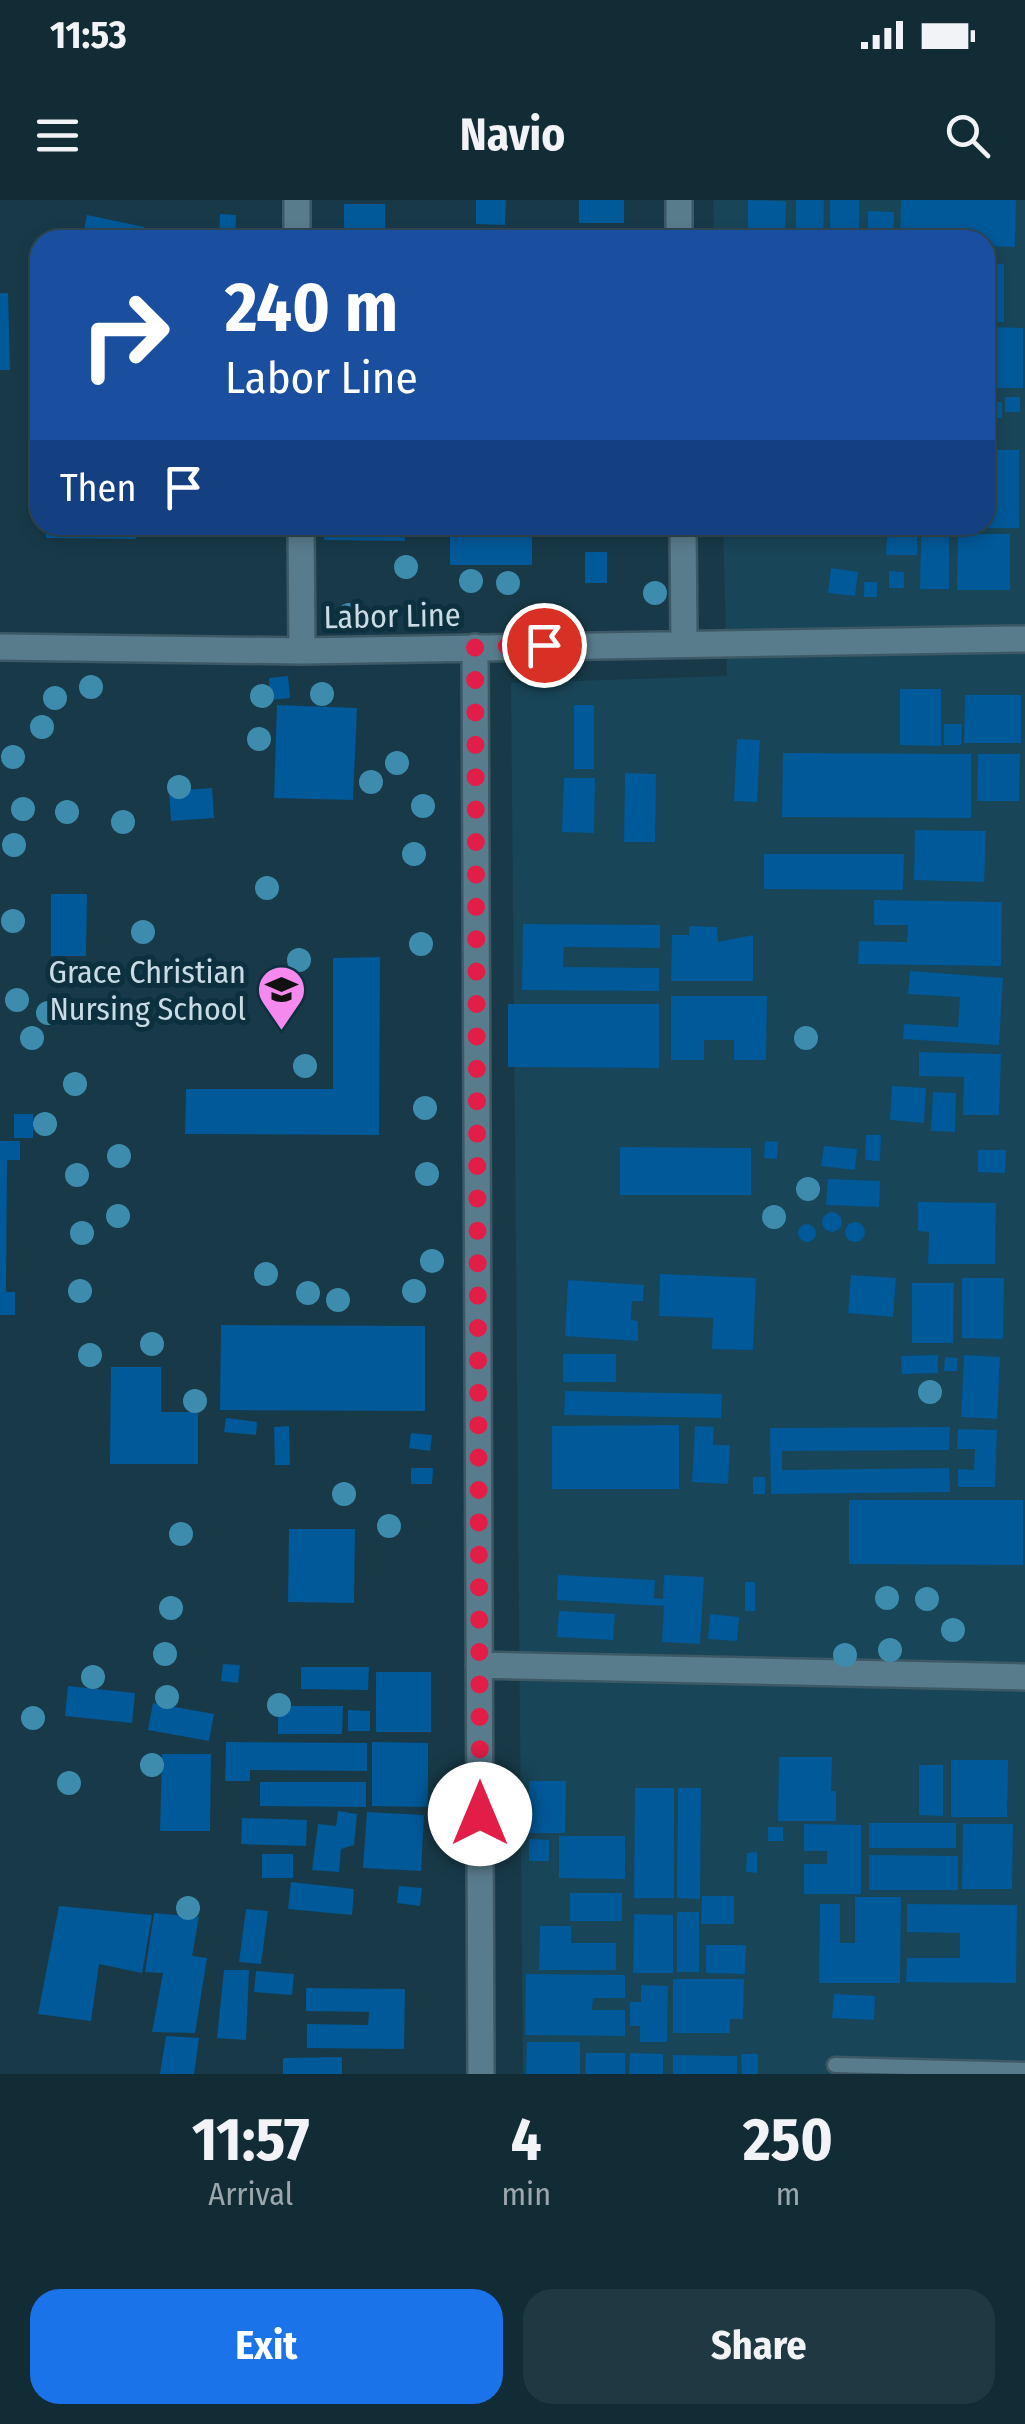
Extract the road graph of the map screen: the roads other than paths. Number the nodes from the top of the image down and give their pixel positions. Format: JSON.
{"nodes":[{"id":1,"x":296,"y":200,"type":"edge"},
{"id":2,"x":679,"y":200,"type":"edge"},
{"id":3,"x":297,"y":230,"type":"edge"},
{"id":4,"x":679,"y":230,"type":"edge"},
{"id":5,"x":301,"y":535,"type":"edge"},
{"id":6,"x":683,"y":535,"type":"edge"},
{"id":7,"x":1025,"y":639,"type":"edge"},
{"id":8,"x":684,"y":642,"type":"junction"},
{"id":9,"x":475,"y":647,"type":"junction"},
{"id":10,"x":0,"y":648,"type":"edge"},
{"id":11,"x":302,"y":651,"type":"junction"},
{"id":12,"x":479,"y":1665,"type":"junction"},
{"id":13,"x":1025,"y":1676,"type":"edge"},
{"id":14,"x":835,"y":2066,"type":"dead end"},
{"id":15,"x":1025,"y":2070,"type":"edge"},
{"id":16,"x":481,"y":2074,"type":"edge"}],
"edges":[{"from":1,"to":3,"type":"street"},
{"from":2,"to":4,"type":"street"},
{"from":5,"to":11,"type":"street"},
{"from":6,"to":8,"type":"street"},
{"from":7,"to":8,"type":"street","name":"Labor Line"},
{"from":8,"to":9,"type":"street","name":"Labor Line"},
{"from":9,"to":11,"type":"street","name":"Labor Line"},
{"from":9,"to":12,"type":"street"},
{"from":10,"to":11,"type":"street","name":"Labor Line"},
{"from":12,"to":13,"type":"street"},
{"from":12,"to":16,"type":"street"},
{"from":14,"to":15,"type":"lane"}]}
